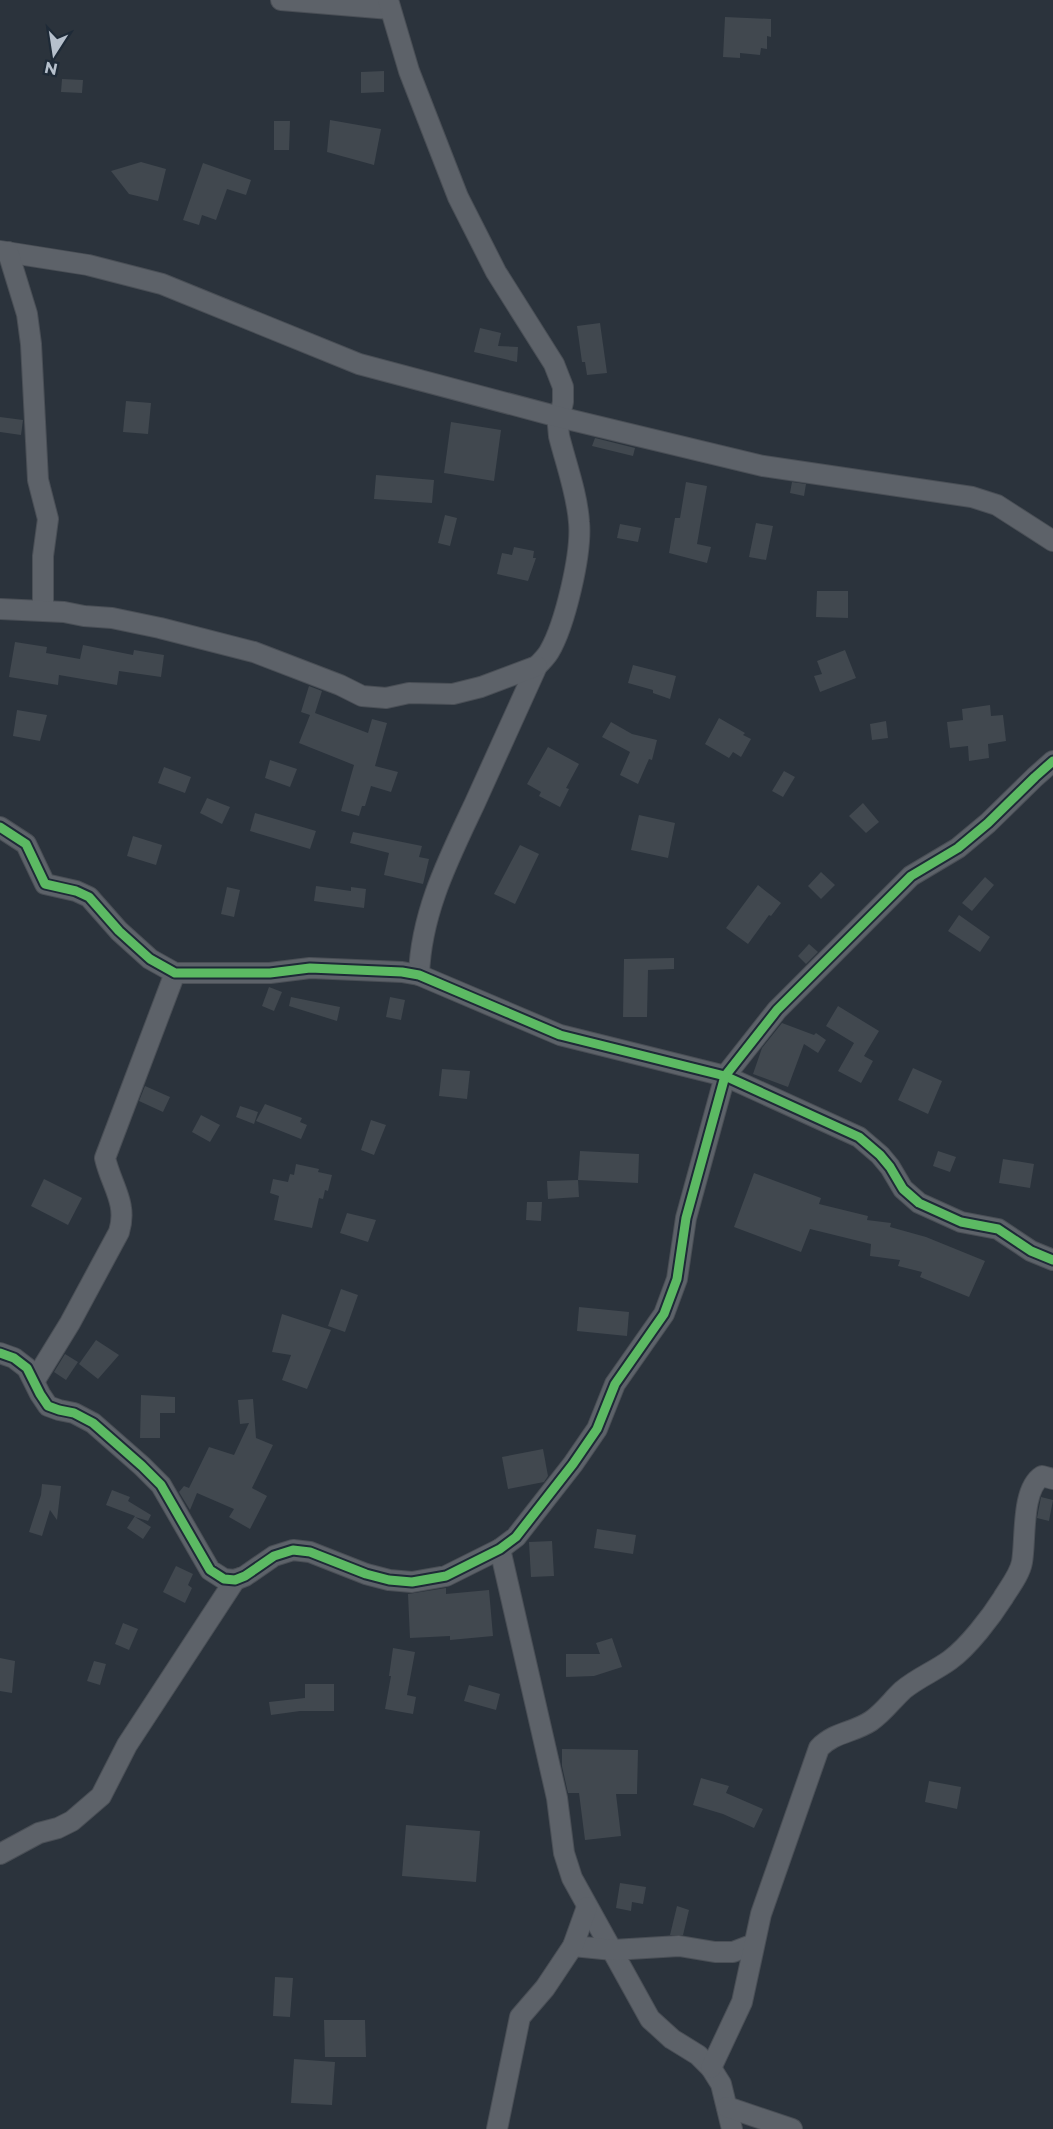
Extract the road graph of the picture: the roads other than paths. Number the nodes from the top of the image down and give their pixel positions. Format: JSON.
{"nodes":[{"id":1,"x":281,"y":0,"type":"edge"},
{"id":2,"x":389,"y":5,"type":"edge"},
{"id":3,"x":4,"y":251,"type":"edge"},
{"id":4,"x":559,"y":417,"type":"junction"},
{"id":5,"x":1053,"y":542,"type":"edge"},
{"id":6,"x":0,"y":609,"type":"edge"},
{"id":7,"x":43,"y":610,"type":"junction"},
{"id":8,"x":537,"y":666,"type":"junction"},
{"id":9,"x":1053,"y":761,"type":"edge"},
{"id":10,"x":0,"y":827,"type":"edge"},
{"id":11,"x":175,"y":973,"type":"junction"},
{"id":12,"x":419,"y":975,"type":"junction"},
{"id":13,"x":725,"y":1076,"type":"junction"},
{"id":14,"x":1053,"y":1260,"type":"edge"},
{"id":15,"x":0,"y":1353,"type":"edge"},
{"id":16,"x":35,"y":1380,"type":"junction"},
{"id":17,"x":1053,"y":1479,"type":"edge"},
{"id":18,"x":500,"y":1549,"type":"junction"},
{"id":19,"x":235,"y":1580,"type":"junction"},
{"id":20,"x":0,"y":1854,"type":"edge"},
{"id":21,"x":586,"y":1907,"type":"junction"},
{"id":22,"x":754,"y":1944,"type":"junction"},
{"id":23,"x":573,"y":1946,"type":"junction"},
{"id":24,"x":613,"y":1950,"type":"junction"},
{"id":25,"x":711,"y":2068,"type":"junction"},
{"id":26,"x":727,"y":2107,"type":"junction"},
{"id":27,"x":497,"y":2129,"type":"edge"},
{"id":28,"x":732,"y":2129,"type":"edge"},
{"id":29,"x":792,"y":2129,"type":"edge"}],
"edges":[{"from":1,"to":2,"type":"street"},
{"from":2,"to":4,"type":"street"},
{"from":3,"to":4,"type":"street"},
{"from":3,"to":7,"type":"street"},
{"from":4,"to":5,"type":"street"},
{"from":4,"to":8,"type":"street"},
{"from":6,"to":7,"type":"street"},
{"from":7,"to":8,"type":"street"},
{"from":8,"to":12,"type":"street"},
{"from":9,"to":13,"type":"street"},
{"from":10,"to":11,"type":"street"},
{"from":11,"to":12,"type":"street"},
{"from":11,"to":16,"type":"street"},
{"from":12,"to":13,"type":"street"},
{"from":13,"to":14,"type":"street"},
{"from":13,"to":18,"type":"street"},
{"from":15,"to":16,"type":"street"},
{"from":16,"to":19,"type":"street"},
{"from":17,"to":22,"type":"street"},
{"from":18,"to":19,"type":"street"},
{"from":18,"to":21,"type":"street"},
{"from":19,"to":20,"type":"street"},
{"from":21,"to":23,"type":"street"},
{"from":21,"to":24,"type":"street"},
{"from":22,"to":24,"type":"street"},
{"from":22,"to":25,"type":"street"},
{"from":23,"to":24,"type":"street"},
{"from":23,"to":27,"type":"street"},
{"from":24,"to":25,"type":"street"},
{"from":25,"to":26,"type":"street"},
{"from":26,"to":28,"type":"street"},
{"from":26,"to":29,"type":"street"}]}
